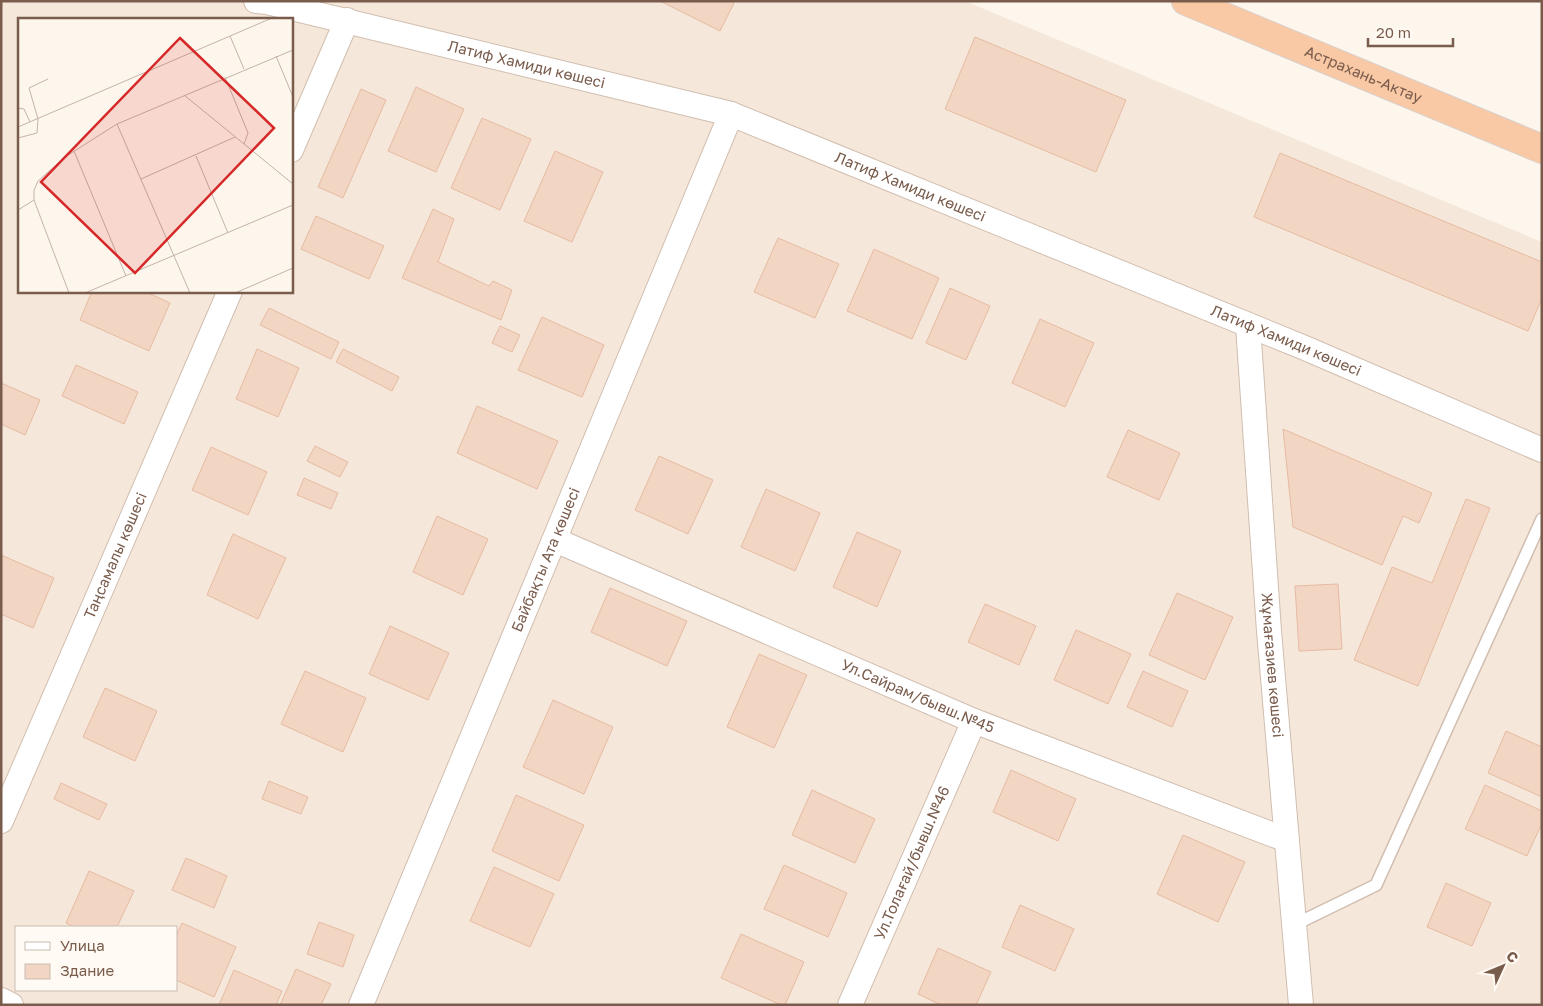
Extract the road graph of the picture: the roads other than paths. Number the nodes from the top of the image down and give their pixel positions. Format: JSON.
{"nodes":[{"id":1,"x":256,"y":1,"type":"edge"},
{"id":2,"x":1186,"y":1,"type":"edge"},
{"id":3,"x":347,"y":20,"type":"junction"},
{"id":4,"x":731,"y":114,"type":"junction"},
{"id":5,"x":292,"y":148,"type":"edge"},
{"id":6,"x":1542,"y":149,"type":"edge"},
{"id":7,"x":230,"y":292,"type":"edge"},
{"id":8,"x":1248,"y":326,"type":"junction"},
{"id":9,"x":1542,"y":450,"type":"edge"},
{"id":10,"x":1542,"y":519,"type":"edge"},
{"id":11,"x":554,"y":540,"type":"junction"},
{"id":12,"x":974,"y":721,"type":"junction"},
{"id":13,"x":1,"y":821,"type":"edge"},
{"id":14,"x":1287,"y":840,"type":"junction"},
{"id":15,"x":1294,"y":924,"type":"junction"},
{"id":16,"x":1,"y":1000,"type":"edge"},
{"id":17,"x":12,"y":1005,"type":"edge"},
{"id":18,"x":361,"y":1005,"type":"edge"},
{"id":19,"x":850,"y":1005,"type":"edge"},
{"id":20,"x":1301,"y":1005,"type":"edge"}],
"edges":[{"from":1,"to":3,"type":"street","name":"Латиф Хамиди көшесі"},
{"from":2,"to":6,"type":"highway","name":"Астрахань-Актау"},
{"from":3,"to":4,"type":"street","name":"Латиф Хамиди көшесі"},
{"from":3,"to":5,"type":"street"},
{"from":4,"to":8,"type":"street","name":"Латиф Хамиди көшесі"},
{"from":4,"to":11,"type":"street","name":"Байбақты Ата көшесі"},
{"from":7,"to":13,"type":"street","name":"Таңсамалы көшесі"},
{"from":8,"to":9,"type":"street","name":"Латиф Хамиди көшесі"},
{"from":8,"to":14,"type":"street","name":"Жұмағазиев көшесі"},
{"from":10,"to":15,"type":"lane"},
{"from":11,"to":12,"type":"street","name":"Ул.Сайрам/бывш.№45"},
{"from":11,"to":18,"type":"street","name":"Байбақты Ата көшесі"},
{"from":12,"to":14,"type":"street","name":"Ул.Сайрам/бывш.№45"},
{"from":12,"to":19,"type":"street","name":"Ул.Толағай/бывш.№46"},
{"from":14,"to":15,"type":"street","name":"Жұмағазиев көшесі"},
{"from":15,"to":20,"type":"street","name":"Жұмағазиев көшесі"},
{"from":16,"to":17,"type":"street"}]}
